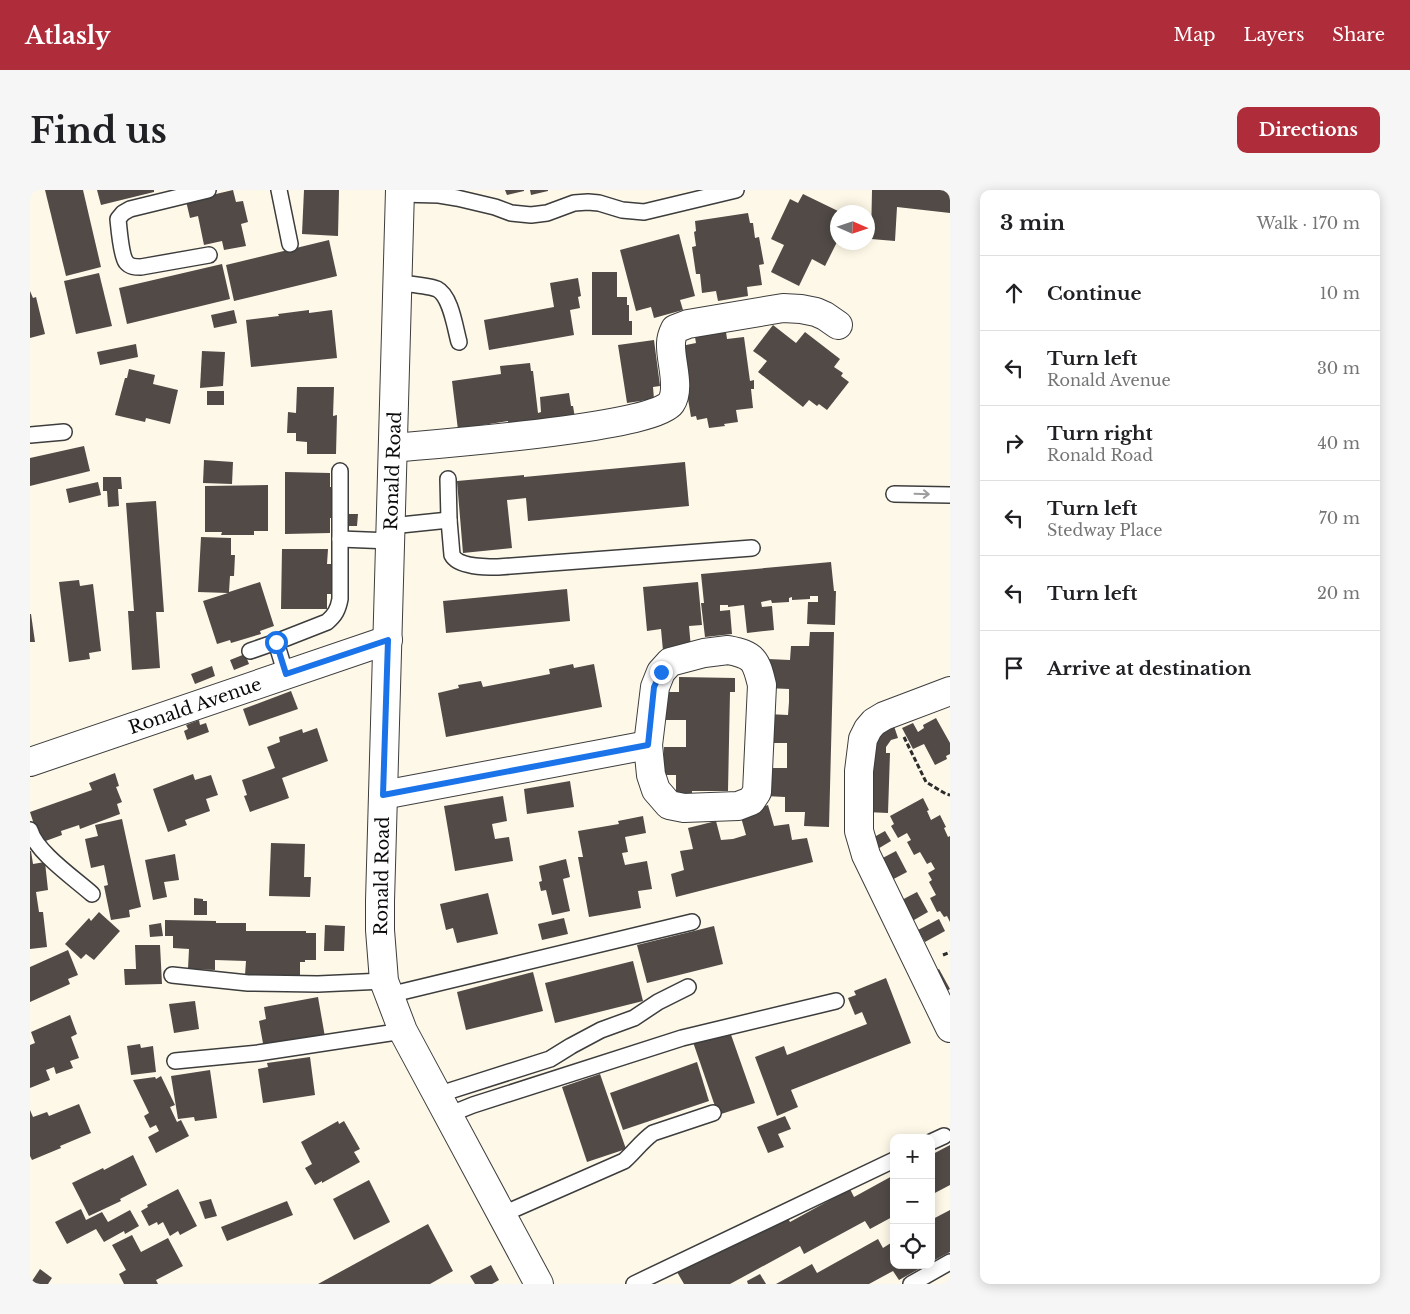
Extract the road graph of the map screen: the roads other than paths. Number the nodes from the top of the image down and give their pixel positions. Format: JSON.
{"nodes":[{"id":1,"x":208,"y":190,"type":"edge"},
{"id":2,"x":280,"y":190,"type":"edge"},
{"id":3,"x":736,"y":190,"type":"edge"},
{"id":4,"x":400,"y":192,"type":"edge"},
{"id":5,"x":290,"y":244,"type":"dead end"},
{"id":6,"x":209,"y":255,"type":"dead end"},
{"id":7,"x":398,"y":282,"type":"junction"},
{"id":8,"x":838,"y":325,"type":"dead end"},
{"id":9,"x":459,"y":342,"type":"dead end"},
{"id":10,"x":64,"y":432,"type":"dead end"},
{"id":11,"x":30,"y":435,"type":"edge"},
{"id":12,"x":393,"y":448,"type":"junction"},
{"id":13,"x":340,"y":471,"type":"dead end"},
{"id":14,"x":448,"y":479,"type":"dead end"},
{"id":15,"x":894,"y":494,"type":"dead end"},
{"id":16,"x":950,"y":495,"type":"edge"},
{"id":17,"x":449,"y":520,"type":"junction"},
{"id":18,"x":391,"y":533,"type":"junction"},
{"id":19,"x":340,"y":539,"type":"junction"},
{"id":20,"x":752,"y":548,"type":"dead end"},
{"id":21,"x":388,"y":640,"type":"junction"},
{"id":22,"x":276,"y":642,"type":"junction"},
{"id":23,"x":250,"y":651,"type":"dead end"},
{"id":24,"x":286,"y":674,"type":"junction"},
{"id":25,"x":950,"y":691,"type":"edge"},
{"id":26,"x":648,"y":745,"type":"junction"},
{"id":27,"x":30,"y":762,"type":"edge"},
{"id":28,"x":383,"y":795,"type":"junction"},
{"id":29,"x":30,"y":830,"type":"edge"},
{"id":30,"x":92,"y":894,"type":"dead end"},
{"id":31,"x":692,"y":922,"type":"dead end"},
{"id":32,"x":172,"y":975,"type":"dead end"},
{"id":33,"x":688,"y":987,"type":"dead end"},
{"id":34,"x":387,"y":988,"type":"junction"},
{"id":35,"x":836,"y":1002,"type":"dead end"},
{"id":36,"x":950,"y":1028,"type":"edge"},
{"id":37,"x":403,"y":1031,"type":"junction"},
{"id":38,"x":175,"y":1061,"type":"dead end"},
{"id":39,"x":443,"y":1105,"type":"junction"},
{"id":40,"x":713,"y":1113,"type":"dead end"},
{"id":41,"x":890,"y":1162,"type":"edge"},
{"id":42,"x":501,"y":1214,"type":"junction"},
{"id":43,"x":950,"y":1262,"type":"edge"},
{"id":44,"x":539,"y":1284,"type":"edge"},
{"id":45,"x":635,"y":1284,"type":"edge"},
{"id":46,"x":911,"y":1284,"type":"edge"}],
"edges":[{"from":1,"to":6,"type":"lane"},
{"from":2,"to":5,"type":"lane"},
{"from":3,"to":4,"type":"lane"},
{"from":4,"to":7,"type":"street","name":"Ronald Road"},
{"from":7,"to":9,"type":"lane"},
{"from":7,"to":12,"type":"street","name":"Ronald Road"},
{"from":8,"to":12,"type":"street"},
{"from":10,"to":11,"type":"lane"},
{"from":12,"to":18,"type":"street","name":"Ronald Road"},
{"from":13,"to":19,"type":"lane"},
{"from":14,"to":17,"type":"lane"},
{"from":15,"to":16,"type":"lane","one_way":true},
{"from":17,"to":18,"type":"lane"},
{"from":17,"to":20,"type":"lane"},
{"from":18,"to":19,"type":"lane"},
{"from":18,"to":21,"type":"street","name":"Ronald Road"},
{"from":19,"to":22,"type":"lane"},
{"from":21,"to":24,"type":"street","name":"Ronald Avenue"},
{"from":21,"to":28,"type":"street","name":"Ronald Road"},
{"from":22,"to":23,"type":"lane"},
{"from":22,"to":24,"type":"lane"},
{"from":24,"to":27,"type":"street","name":"Ronald Avenue"},
{"from":25,"to":36,"type":"street"},
{"from":26,"to":26,"type":"street"},
{"from":26,"to":28,"type":"street"},
{"from":28,"to":34,"type":"street","name":"Ronald Road"},
{"from":29,"to":30,"type":"lane"},
{"from":31,"to":34,"type":"lane"},
{"from":32,"to":34,"type":"lane"},
{"from":33,"to":39,"type":"lane"},
{"from":34,"to":37,"type":"street","name":"Ronald Road"},
{"from":35,"to":39,"type":"lane"},
{"from":37,"to":38,"type":"lane"},
{"from":37,"to":39,"type":"street","name":"Ronald Road"},
{"from":39,"to":42,"type":"street","name":"Ronald Road"},
{"from":40,"to":42,"type":"lane"},
{"from":41,"to":45,"type":"lane"},
{"from":42,"to":44,"type":"street","name":"Ronald Road"},
{"from":43,"to":46,"type":"lane"}]}
